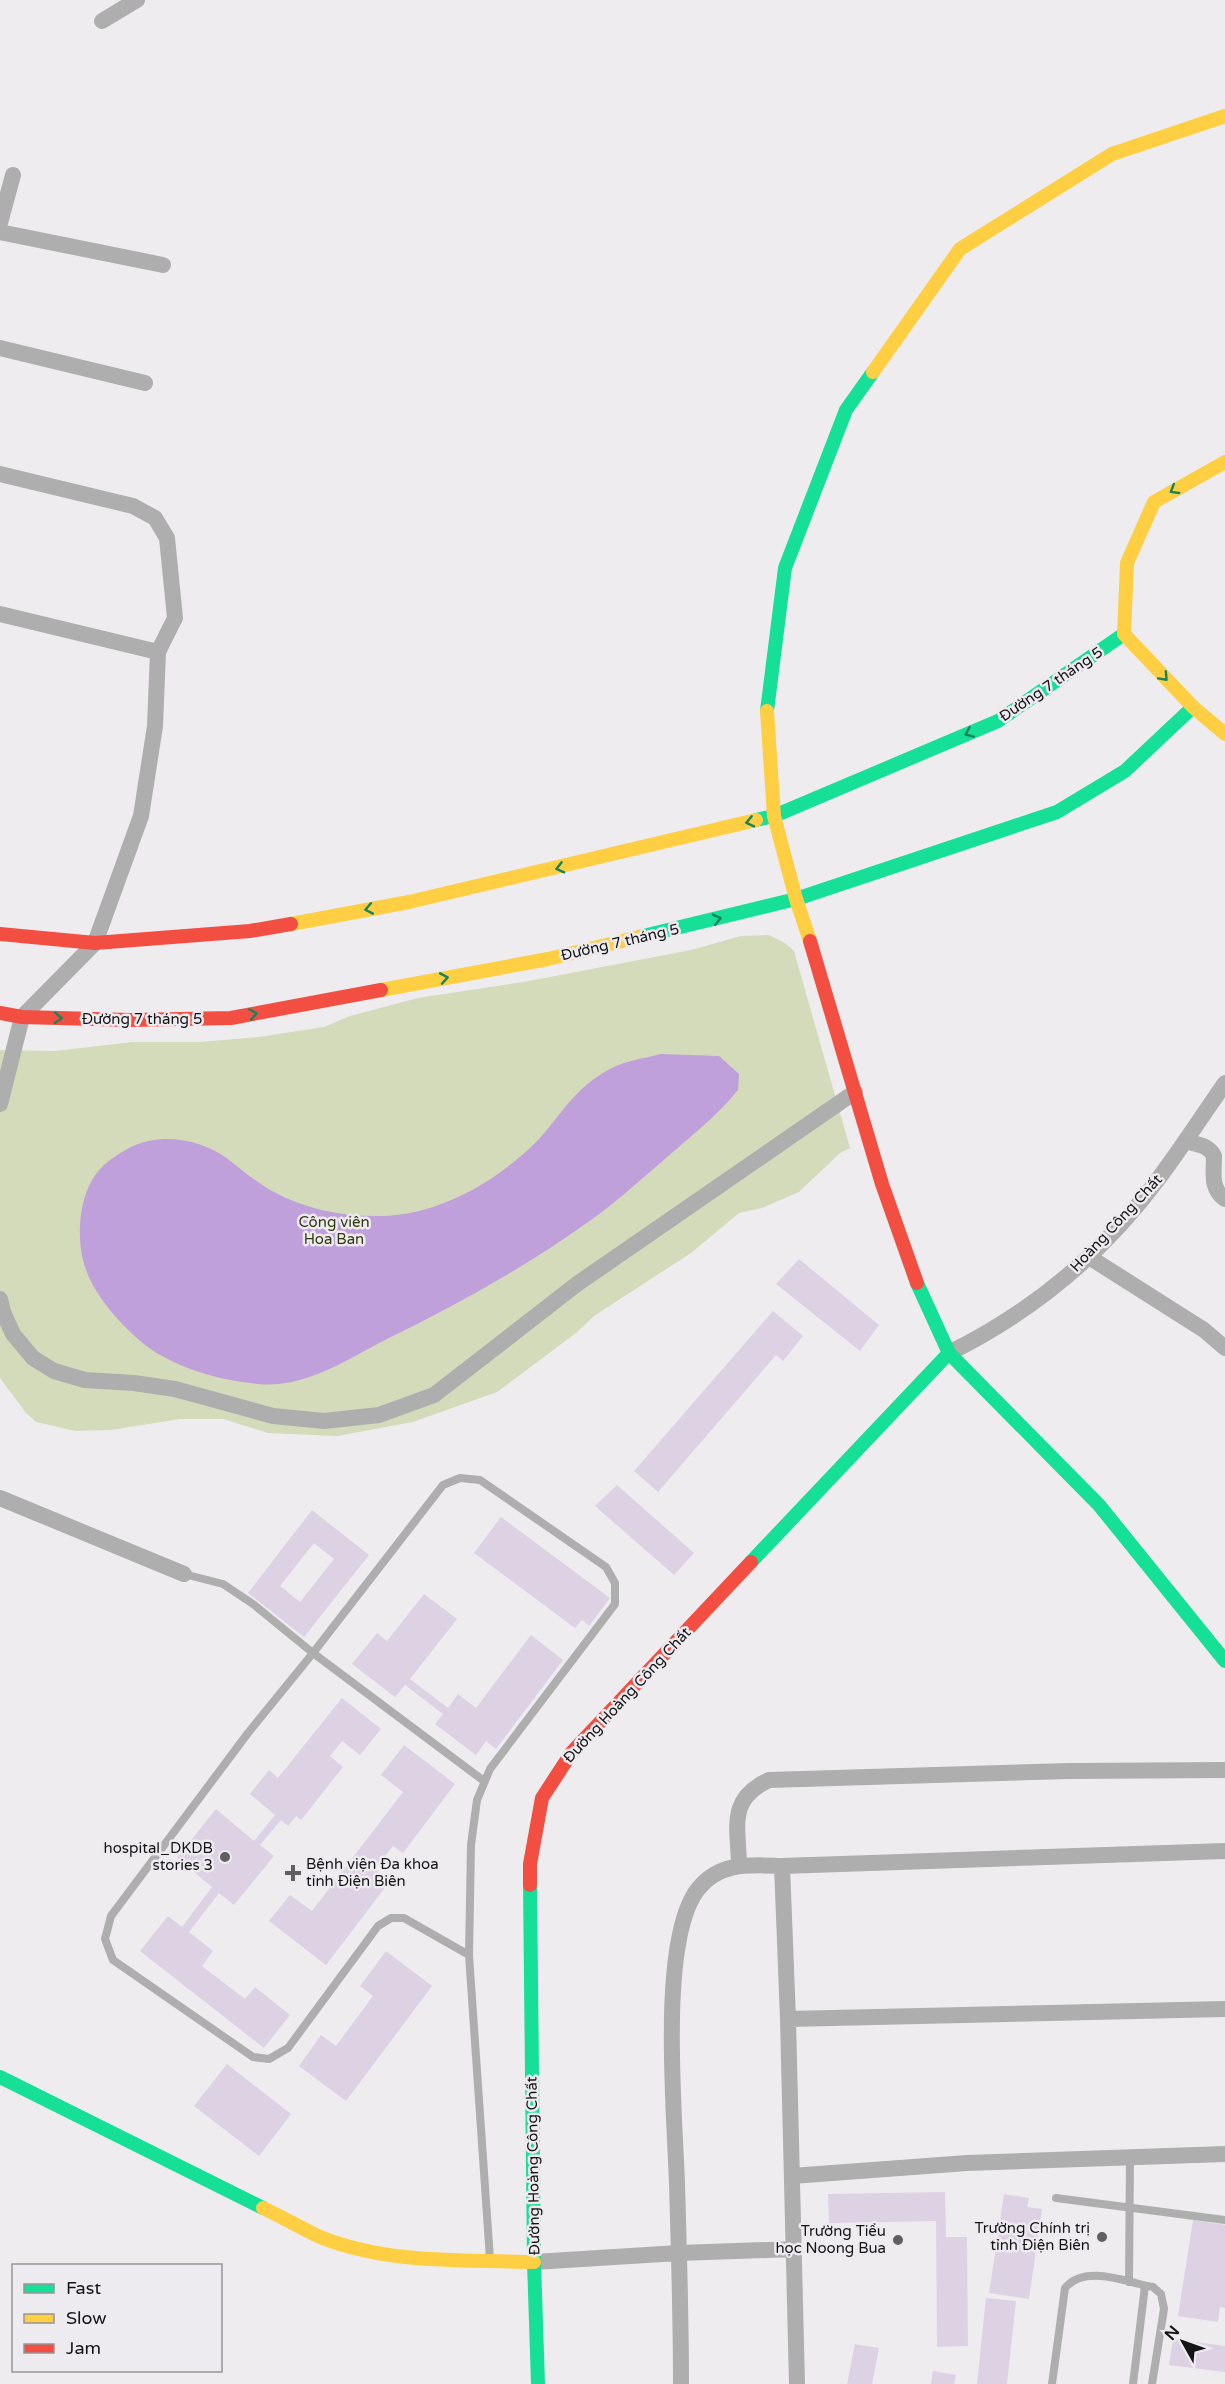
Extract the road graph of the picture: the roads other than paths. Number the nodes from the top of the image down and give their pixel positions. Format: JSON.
{"nodes":[{"id":1,"x":137,"y":0,"type":"edge"},
{"id":2,"x":102,"y":21,"type":"dead end"},
{"id":3,"x":1225,"y":116,"type":"edge"},
{"id":4,"x":13,"y":175,"type":"dead end"},
{"id":5,"x":0,"y":223,"type":"edge"},
{"id":6,"x":0,"y":232,"type":"edge"},
{"id":7,"x":163,"y":265,"type":"dead end"},
{"id":8,"x":0,"y":348,"type":"edge"},
{"id":9,"x":145,"y":383,"type":"dead end"},
{"id":10,"x":1225,"y":462,"type":"edge"},
{"id":11,"x":0,"y":474,"type":"edge"},
{"id":12,"x":0,"y":614,"type":"edge"},
{"id":13,"x":1124,"y":634,"type":"junction"},
{"id":14,"x":158,"y":652,"type":"junction"},
{"id":15,"x":1193,"y":708,"type":"junction"},
{"id":16,"x":1225,"y":734,"type":"edge"},
{"id":17,"x":774,"y":816,"type":"junction"},
{"id":18,"x":796,"y":899,"type":"junction"},
{"id":19,"x":0,"y":934,"type":"edge"},
{"id":20,"x":95,"y":943,"type":"junction"},
{"id":21,"x":0,"y":1013,"type":"edge"},
{"id":22,"x":22,"y":1017,"type":"junction"},
{"id":23,"x":1225,"y":1083,"type":"edge"},
{"id":24,"x":855,"y":1092,"type":"junction"},
{"id":25,"x":0,"y":1104,"type":"edge"},
{"id":26,"x":1185,"y":1141,"type":"junction"},
{"id":27,"x":1225,"y":1198,"type":"edge"},
{"id":28,"x":1089,"y":1257,"type":"junction"},
{"id":29,"x":0,"y":1299,"type":"edge"},
{"id":30,"x":1225,"y":1348,"type":"edge"},
{"id":31,"x":949,"y":1353,"type":"junction"},
{"id":32,"x":0,"y":1498,"type":"edge"},
{"id":33,"x":184,"y":1574,"type":"joint"},
{"id":34,"x":314,"y":1653,"type":"junction"},
{"id":35,"x":1225,"y":1661,"type":"edge"},
{"id":36,"x":1225,"y":1770,"type":"edge"},
{"id":37,"x":484,"y":1781,"type":"junction"},
{"id":38,"x":1225,"y":1851,"type":"edge"},
{"id":39,"x":740,"y":1864,"type":"junction"},
{"id":40,"x":782,"y":1866,"type":"junction"},
{"id":41,"x":469,"y":1954,"type":"junction"},
{"id":42,"x":1225,"y":2009,"type":"edge"},
{"id":43,"x":789,"y":2019,"type":"junction"},
{"id":44,"x":0,"y":2077,"type":"edge"},
{"id":45,"x":1225,"y":2154,"type":"edge"},
{"id":46,"x":1130,"y":2157,"type":"junction"},
{"id":47,"x":792,"y":2176,"type":"junction"},
{"id":48,"x":1056,"y":2198,"type":"dead end"},
{"id":49,"x":1129,"y":2208,"type":"junction"},
{"id":50,"x":1225,"y":2220,"type":"edge"},
{"id":51,"x":795,"y":2249,"type":"junction"},
{"id":52,"x":679,"y":2253,"type":"junction"},
{"id":53,"x":490,"y":2260,"type":"junction"},
{"id":54,"x":534,"y":2262,"type":"junction"},
{"id":55,"x":1129,"y":2282,"type":"junction"},
{"id":56,"x":1145,"y":2286,"type":"junction"},
{"id":57,"x":538,"y":2384,"type":"edge"},
{"id":58,"x":681,"y":2384,"type":"edge"},
{"id":59,"x":797,"y":2384,"type":"edge"},
{"id":60,"x":1052,"y":2384,"type":"edge"},
{"id":61,"x":1133,"y":2384,"type":"edge"},
{"id":62,"x":1152,"y":2384,"type":"edge"}],
"edges":[{"from":1,"to":2,"type":"street"},
{"from":3,"to":17,"type":"street"},
{"from":4,"to":5,"type":"street"},
{"from":6,"to":7,"type":"street"},
{"from":8,"to":9,"type":"street"},
{"from":10,"to":13,"type":"street","one_way":true},
{"from":11,"to":14,"type":"street"},
{"from":12,"to":14,"type":"street"},
{"from":13,"to":15,"type":"street","one_way":true},
{"from":13,"to":17,"type":"street","name":"Đường 7 tháng 5","one_way":true},
{"from":14,"to":20,"type":"street"},
{"from":15,"to":16,"type":"street"},
{"from":15,"to":18,"type":"street","name":"Đường 7 tháng 5"},
{"from":17,"to":18,"type":"street"},
{"from":17,"to":20,"type":"street","name":"Đường 7 tháng 5","one_way":true},
{"from":22,"to":18,"type":"street","name":"Đường 7 tháng 5","one_way":true},
{"from":18,"to":24,"type":"street"},
{"from":19,"to":20,"type":"street","name":"Đường 7 tháng 5"},
{"from":20,"to":22,"type":"street"},
{"from":21,"to":22,"type":"street","name":"Đường 7 tháng 5"},
{"from":22,"to":25,"type":"street"},
{"from":23,"to":26,"type":"street","name":"Hoàng Công Chất"},
{"from":24,"to":29,"type":"street"},
{"from":24,"to":31,"type":"street"},
{"from":26,"to":27,"type":"street"},
{"from":26,"to":28,"type":"street","name":"Hoàng Công Chất"},
{"from":28,"to":30,"type":"street"},
{"from":28,"to":31,"type":"street","name":"Hoàng Công Chất"},
{"from":31,"to":35,"type":"street"},
{"from":31,"to":54,"type":"street","name":"Đường Hoàng Công Chất"},
{"from":32,"to":33,"type":"street"},
{"from":33,"to":34,"type":"lane"},
{"from":34,"to":37,"type":"lane"},
{"from":34,"to":37,"type":"lane"},
{"from":34,"to":41,"type":"lane"},
{"from":36,"to":39,"type":"street"},
{"from":37,"to":41,"type":"lane"},
{"from":38,"to":40,"type":"street"},
{"from":39,"to":40,"type":"street"},
{"from":39,"to":52,"type":"street"},
{"from":40,"to":43,"type":"street"},
{"from":41,"to":53,"type":"lane"},
{"from":42,"to":43,"type":"street"},
{"from":43,"to":47,"type":"street"},
{"from":44,"to":53,"type":"street"},
{"from":45,"to":46,"type":"street"},
{"from":46,"to":47,"type":"street"},
{"from":46,"to":49,"type":"lane"},
{"from":47,"to":51,"type":"street"},
{"from":48,"to":49,"type":"lane"},
{"from":49,"to":50,"type":"lane"},
{"from":49,"to":55,"type":"lane"},
{"from":51,"to":52,"type":"street"},
{"from":51,"to":59,"type":"street"},
{"from":52,"to":54,"type":"street"},
{"from":52,"to":58,"type":"street"},
{"from":53,"to":54,"type":"street"},
{"from":54,"to":57,"type":"street","name":"Đường Hoàng Công Chất"},
{"from":55,"to":56,"type":"lane"},
{"from":55,"to":60,"type":"lane"},
{"from":56,"to":61,"type":"lane"},
{"from":56,"to":62,"type":"lane"}]}
